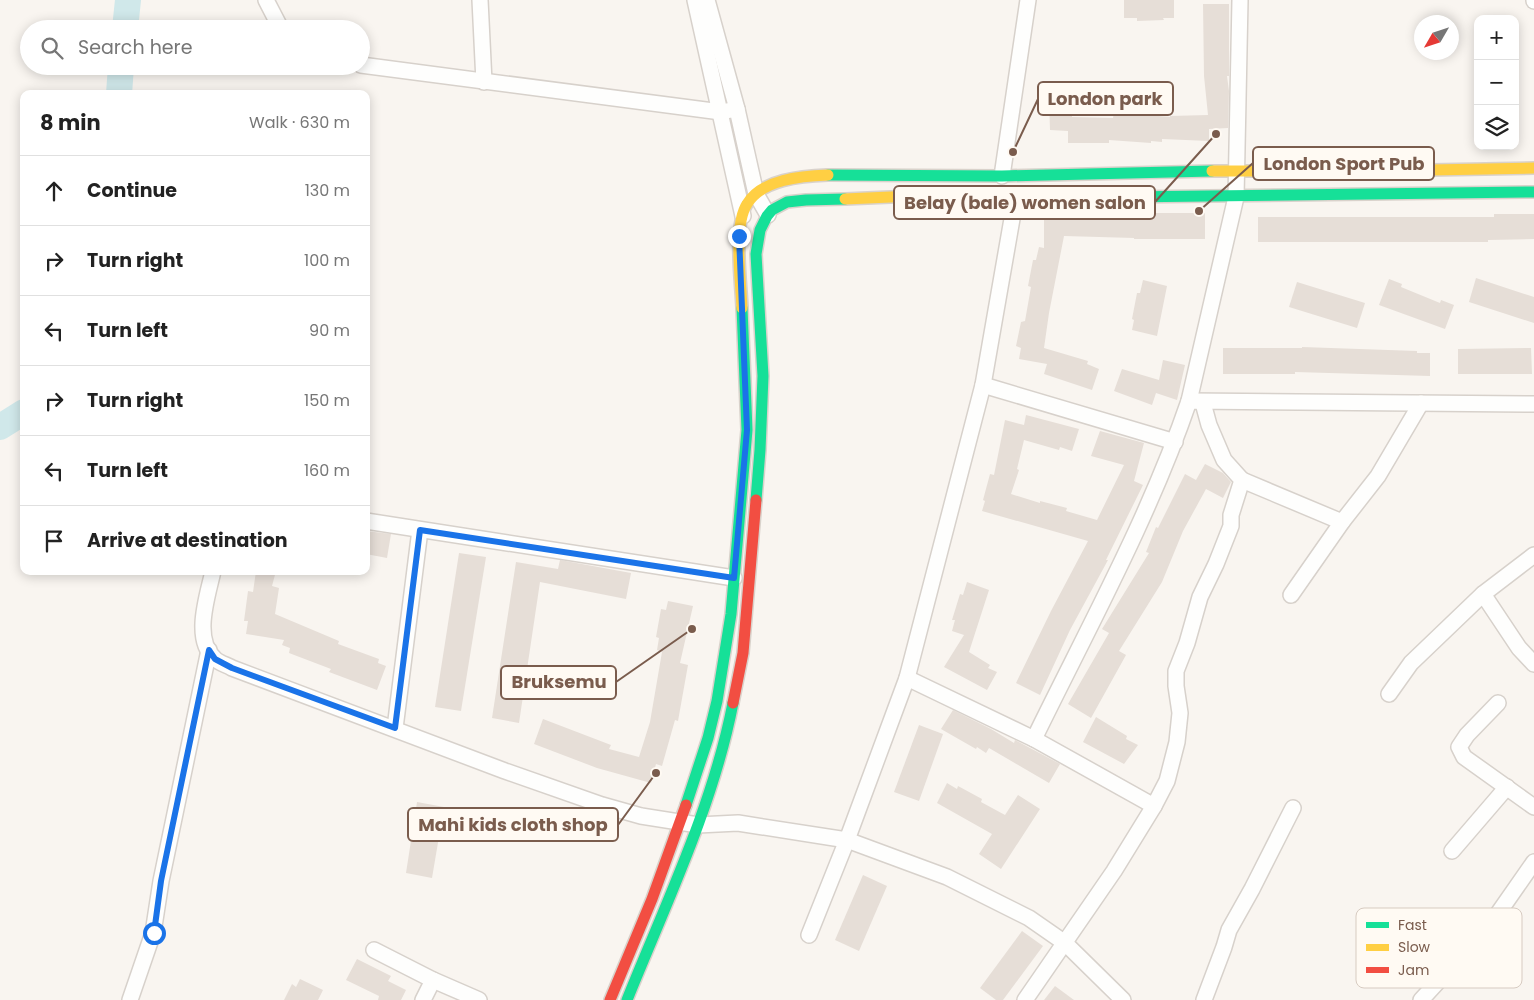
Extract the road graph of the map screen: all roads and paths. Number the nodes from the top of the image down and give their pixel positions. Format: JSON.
{"nodes":[{"id":1,"x":266,"y":0,"type":"edge"},
{"id":2,"x":480,"y":0,"type":"edge"},
{"id":3,"x":694,"y":0,"type":"edge"},
{"id":4,"x":707,"y":0,"type":"edge"},
{"id":5,"x":1028,"y":0,"type":"edge"},
{"id":6,"x":1240,"y":0,"type":"edge"},
{"id":7,"x":276,"y":20,"type":"edge"},
{"id":8,"x":370,"y":66,"type":"edge"},
{"id":9,"x":484,"y":82,"type":"junction"},
{"id":10,"x":738,"y":109,"type":"junction"},
{"id":11,"x":720,"y":112,"type":"junction"},
{"id":12,"x":1534,"y":168,"type":"edge"},
{"id":13,"x":1237,"y":170,"type":"junction"},
{"id":14,"x":1002,"y":176,"type":"junction"},
{"id":15,"x":1534,"y":192,"type":"edge"},
{"id":16,"x":756,"y":194,"type":"junction"},
{"id":17,"x":1016,"y":196,"type":"junction"},
{"id":18,"x":1236,"y":197,"type":"junction"},
{"id":19,"x":768,"y":214,"type":"junction"},
{"id":20,"x":742,"y":215,"type":"junction"},
{"id":21,"x":757,"y":236,"type":"junction"},
{"id":22,"x":983,"y":385,"type":"junction"},
{"id":23,"x":1196,"y":402,"type":"junction"},
{"id":24,"x":1421,"y":404,"type":"junction"},
{"id":25,"x":1534,"y":404,"type":"edge"},
{"id":26,"x":1175,"y":442,"type":"junction"},
{"id":27,"x":1242,"y":480,"type":"junction"},
{"id":28,"x":1342,"y":522,"type":"junction"},
{"id":29,"x":370,"y":523,"type":"edge"},
{"id":30,"x":420,"y":530,"type":"junction"},
{"id":31,"x":1534,"y":555,"type":"edge"},
{"id":32,"x":212,"y":575,"type":"edge"},
{"id":33,"x":734,"y":578,"type":"junction"},
{"id":34,"x":1483,"y":594,"type":"junction"},
{"id":35,"x":1291,"y":595,"type":"dead end"},
{"id":36,"x":209,"y":650,"type":"junction"},
{"id":37,"x":1534,"y":664,"type":"edge"},
{"id":38,"x":907,"y":678,"type":"junction"},
{"id":39,"x":1388,"y":694,"type":"dead end"},
{"id":40,"x":1498,"y":703,"type":"dead end"},
{"id":41,"x":395,"y":728,"type":"junction"},
{"id":42,"x":1034,"y":739,"type":"junction"},
{"id":43,"x":1507,"y":787,"type":"junction"},
{"id":44,"x":1154,"y":806,"type":"junction"},
{"id":45,"x":1534,"y":807,"type":"edge"},
{"id":46,"x":1292,"y":808,"type":"dead end"},
{"id":47,"x":680,"y":822,"type":"junction"},
{"id":48,"x":698,"y":825,"type":"junction"},
{"id":49,"x":847,"y":840,"type":"junction"},
{"id":50,"x":1452,"y":851,"type":"dead end"},
{"id":51,"x":1534,"y":862,"type":"edge"},
{"id":52,"x":1502,"y":908,"type":"edge"},
{"id":53,"x":809,"y":935,"type":"dead end"},
{"id":54,"x":1064,"y":943,"type":"junction"},
{"id":55,"x":374,"y":950,"type":"dead end"},
{"id":56,"x":433,"y":980,"type":"junction"},
{"id":57,"x":1433,"y":988,"type":"edge"},
{"id":58,"x":130,"y":1000,"type":"edge"},
{"id":59,"x":423,"y":1000,"type":"edge"},
{"id":60,"x":480,"y":1000,"type":"edge"},
{"id":61,"x":610,"y":1000,"type":"edge"},
{"id":62,"x":627,"y":1000,"type":"edge"},
{"id":63,"x":1024,"y":1000,"type":"edge"},
{"id":64,"x":1123,"y":1000,"type":"edge"},
{"id":65,"x":1204,"y":1000,"type":"edge"},
{"id":66,"x":1422,"y":1000,"type":"edge"}],
"edges":[{"from":1,"to":7,"type":"street"},
{"from":2,"to":9,"type":"street"},
{"from":3,"to":11,"type":"street"},
{"from":4,"to":10,"type":"street"},
{"from":5,"to":14,"type":"street"},
{"from":6,"to":13,"type":"street"},
{"from":8,"to":9,"type":"street"},
{"from":9,"to":11,"type":"street"},
{"from":10,"to":11,"type":"street"},
{"from":10,"to":16,"type":"street"},
{"from":11,"to":20,"type":"street"},
{"from":12,"to":13,"type":"main road"},
{"from":13,"to":14,"type":"main road"},
{"from":13,"to":18,"type":"street"},
{"from":14,"to":16,"type":"main road"},
{"from":15,"to":18,"type":"main road"},
{"from":16,"to":19,"type":"street"},
{"from":16,"to":20,"type":"main road"},
{"from":17,"to":18,"type":"main road"},
{"from":17,"to":19,"type":"main road"},
{"from":17,"to":22,"type":"street"},
{"from":18,"to":23,"type":"street"},
{"from":19,"to":21,"type":"main road"},
{"from":20,"to":21,"type":"street"},
{"from":20,"to":33,"type":"main road"},
{"from":21,"to":48,"type":"main road"},
{"from":22,"to":26,"type":"street"},
{"from":22,"to":38,"type":"street"},
{"from":23,"to":24,"type":"street"},
{"from":23,"to":26,"type":"street"},
{"from":23,"to":27,"type":"street"},
{"from":24,"to":25,"type":"street"},
{"from":24,"to":28,"type":"street"},
{"from":26,"to":42,"type":"street"},
{"from":27,"to":28,"type":"street"},
{"from":27,"to":44,"type":"street"},
{"from":28,"to":35,"type":"street"},
{"from":29,"to":30,"type":"street"},
{"from":30,"to":33,"type":"street"},
{"from":30,"to":41,"type":"street"},
{"from":31,"to":34,"type":"street"},
{"from":32,"to":36,"type":"street"},
{"from":33,"to":47,"type":"main road"},
{"from":34,"to":37,"type":"street"},
{"from":34,"to":39,"type":"street"},
{"from":36,"to":41,"type":"street"},
{"from":36,"to":58,"type":"street"},
{"from":38,"to":42,"type":"street"},
{"from":38,"to":49,"type":"street"},
{"from":40,"to":43,"type":"street"},
{"from":41,"to":47,"type":"street"},
{"from":42,"to":44,"type":"street"},
{"from":43,"to":45,"type":"street"},
{"from":43,"to":50,"type":"street"},
{"from":44,"to":54,"type":"street"},
{"from":46,"to":65,"type":"street"},
{"from":47,"to":48,"type":"street"},
{"from":47,"to":61,"type":"main road"},
{"from":48,"to":49,"type":"street"},
{"from":48,"to":62,"type":"main road"},
{"from":49,"to":53,"type":"street"},
{"from":49,"to":54,"type":"street"},
{"from":51,"to":52,"type":"street"},
{"from":54,"to":63,"type":"street"},
{"from":54,"to":64,"type":"street"},
{"from":55,"to":56,"type":"street"},
{"from":56,"to":59,"type":"street"},
{"from":56,"to":60,"type":"street"},
{"from":57,"to":66,"type":"street"}]}
